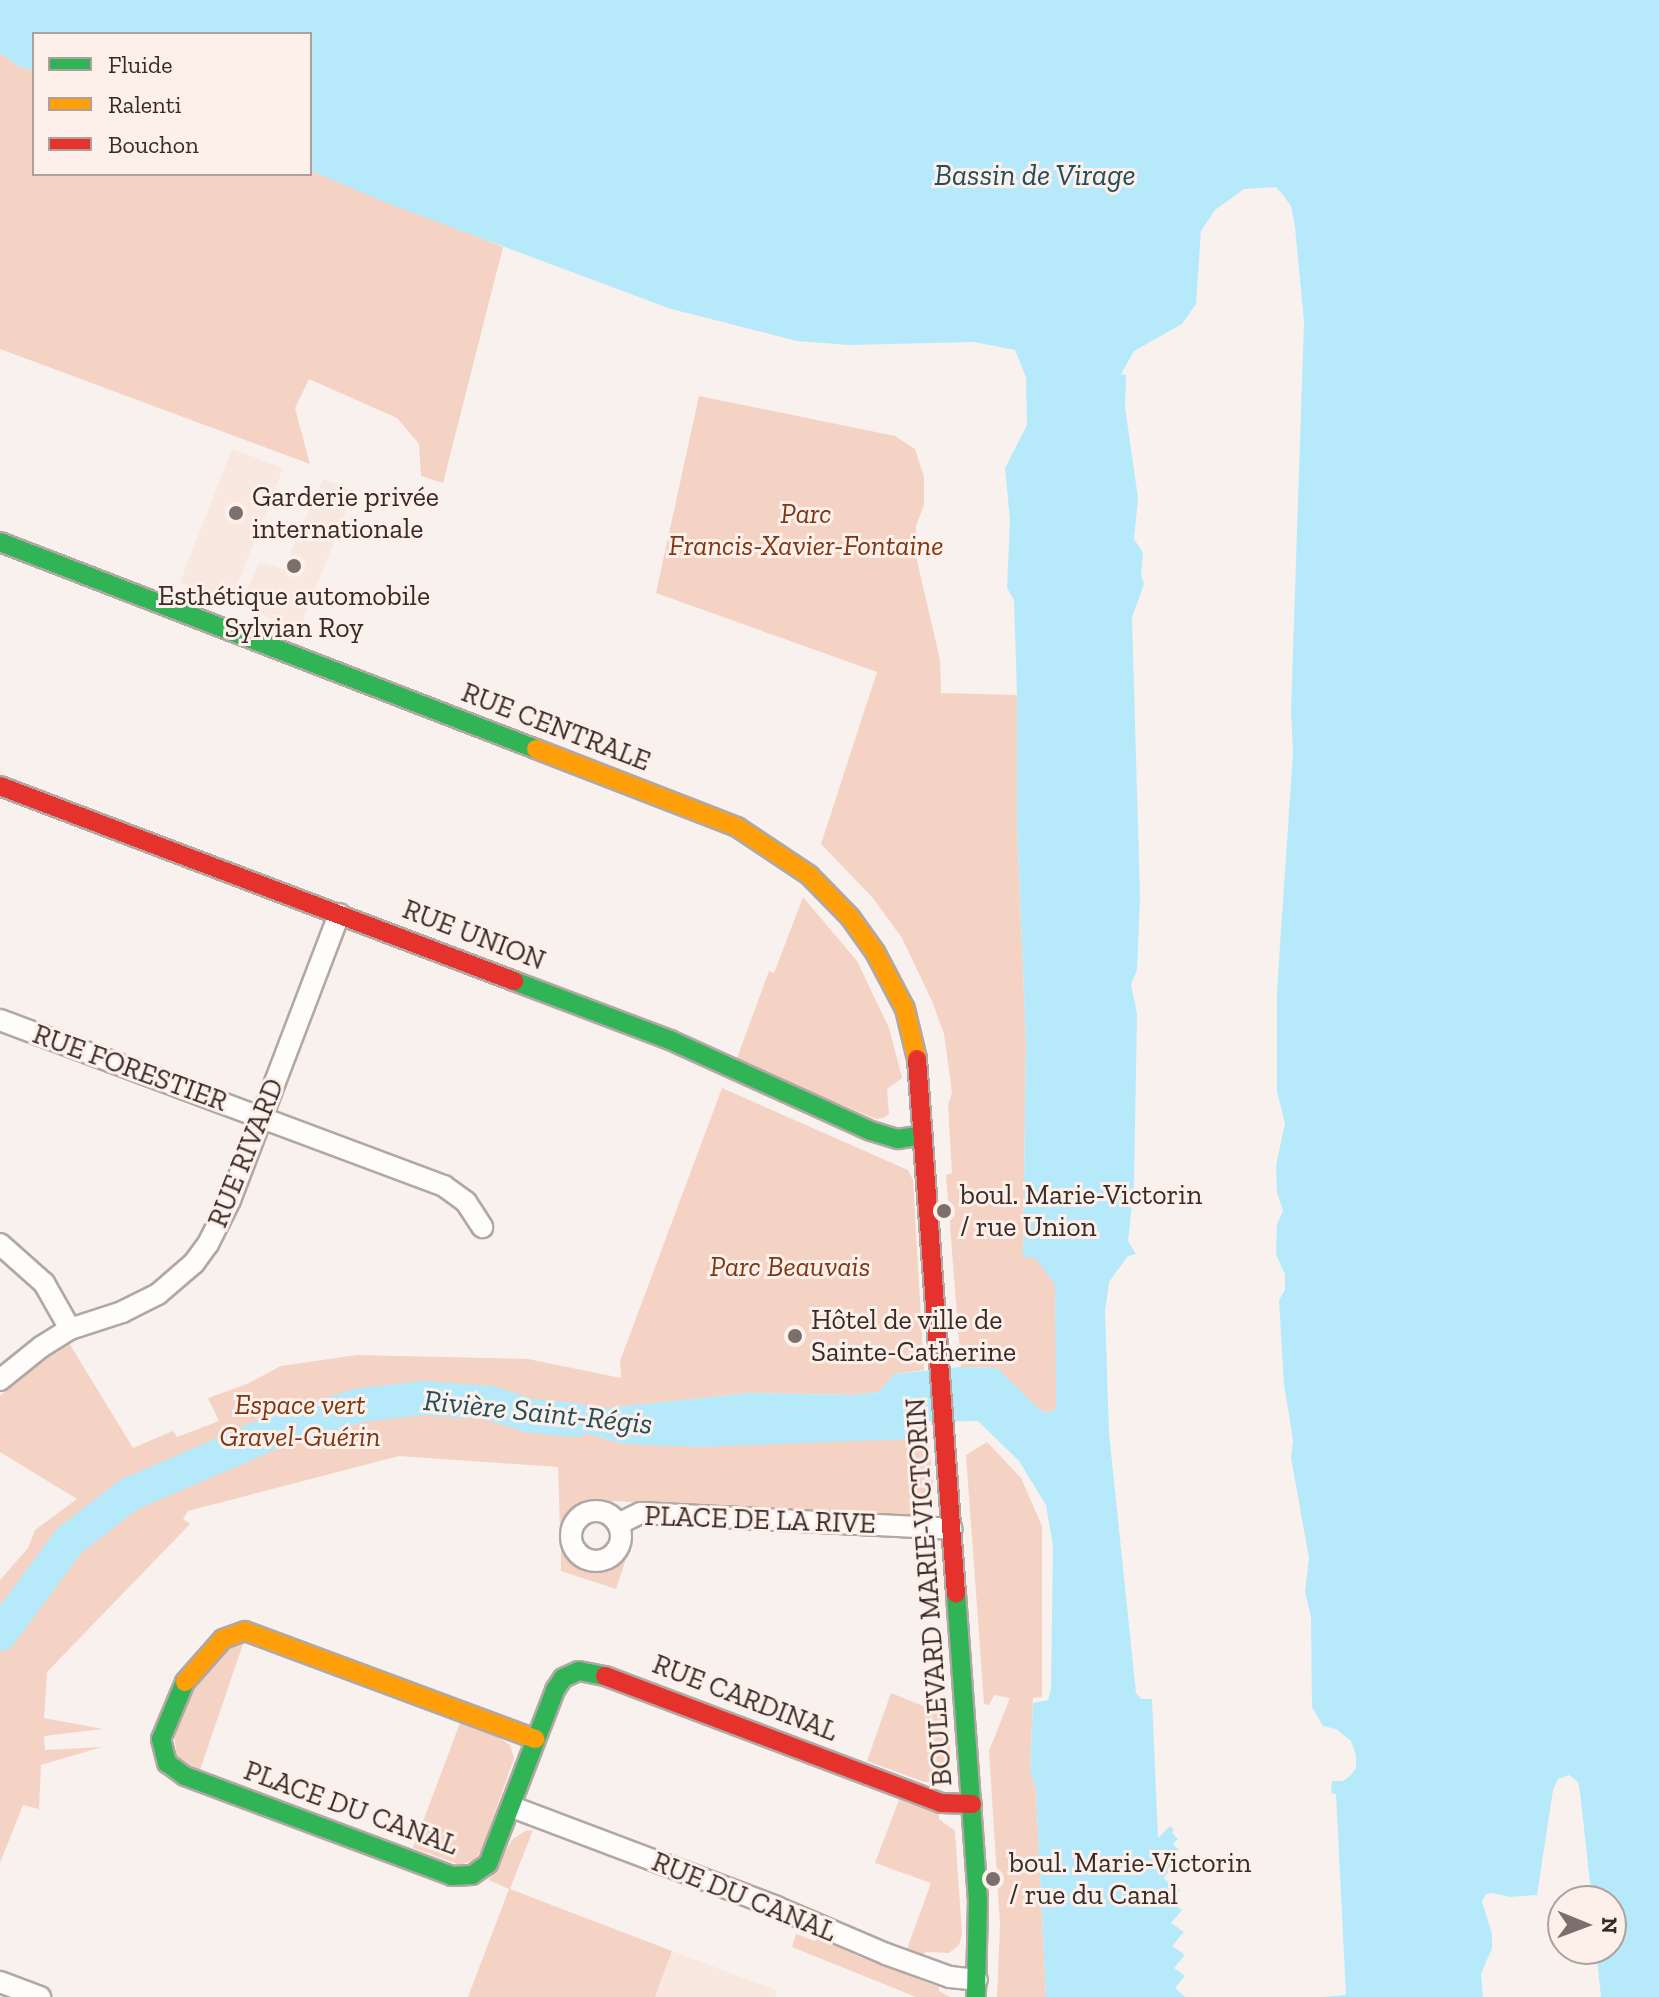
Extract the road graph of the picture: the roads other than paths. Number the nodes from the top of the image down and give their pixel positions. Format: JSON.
{"nodes":[{"id":1,"x":0,"y":542,"type":"edge"},
{"id":2,"x":0,"y":786,"type":"edge"},
{"id":3,"x":339,"y":914,"type":"junction"},
{"id":4,"x":0,"y":1020,"type":"edge"},
{"id":5,"x":261,"y":1116,"type":"junction"},
{"id":6,"x":923,"y":1135,"type":"junction"},
{"id":7,"x":482,"y":1227,"type":"dead end"},
{"id":8,"x":0,"y":1244,"type":"edge"},
{"id":9,"x":70,"y":1329,"type":"junction"},
{"id":10,"x":0,"y":1380,"type":"edge"},
{"id":11,"x":618,"y":1524,"type":"dead end"},
{"id":12,"x":952,"y":1529,"type":"junction"},
{"id":13,"x":536,"y":1739,"type":"junction"},
{"id":14,"x":972,"y":1804,"type":"junction"},
{"id":15,"x":512,"y":1807,"type":"junction"},
{"id":16,"x":0,"y":1982,"type":"edge"},
{"id":17,"x":976,"y":1989,"type":"edge"},
{"id":18,"x":40,"y":1997,"type":"edge"}],
"edges":[{"from":1,"to":6,"type":"street","name":"RUE CENTRALE"},
{"from":2,"to":3,"type":"street","name":"RUE UNION"},
{"from":3,"to":5,"type":"street","name":"RUE RIVARD"},
{"from":3,"to":6,"type":"street","name":"RUE UNION"},
{"from":4,"to":5,"type":"street","name":"RUE FORESTIER"},
{"from":5,"to":7,"type":"street","name":"RUE FORESTIER"},
{"from":5,"to":9,"type":"street","name":"RUE RIVARD"},
{"from":6,"to":12,"type":"street","name":"BOULEVARD MARIE-VICTORIN"},
{"from":8,"to":9,"type":"street"},
{"from":9,"to":10,"type":"street","name":"RUE RIVARD"},
{"from":11,"to":12,"type":"street","name":"PLACE DE LA RIVE"},
{"from":12,"to":14,"type":"street","name":"BOULEVARD MARIE-VICTORIN"},
{"from":13,"to":14,"type":"street","name":"RUE CARDINAL"},
{"from":13,"to":15,"type":"street","name":"PLACE DU CANAL"},
{"from":13,"to":15,"type":"street","name":"PLACE DU CANAL"},
{"from":14,"to":17,"type":"street","name":"BOULEVARD MARIE-VICTORIN"},
{"from":15,"to":17,"type":"street","name":"RUE DU CANAL"},
{"from":16,"to":18,"type":"street"}]}
